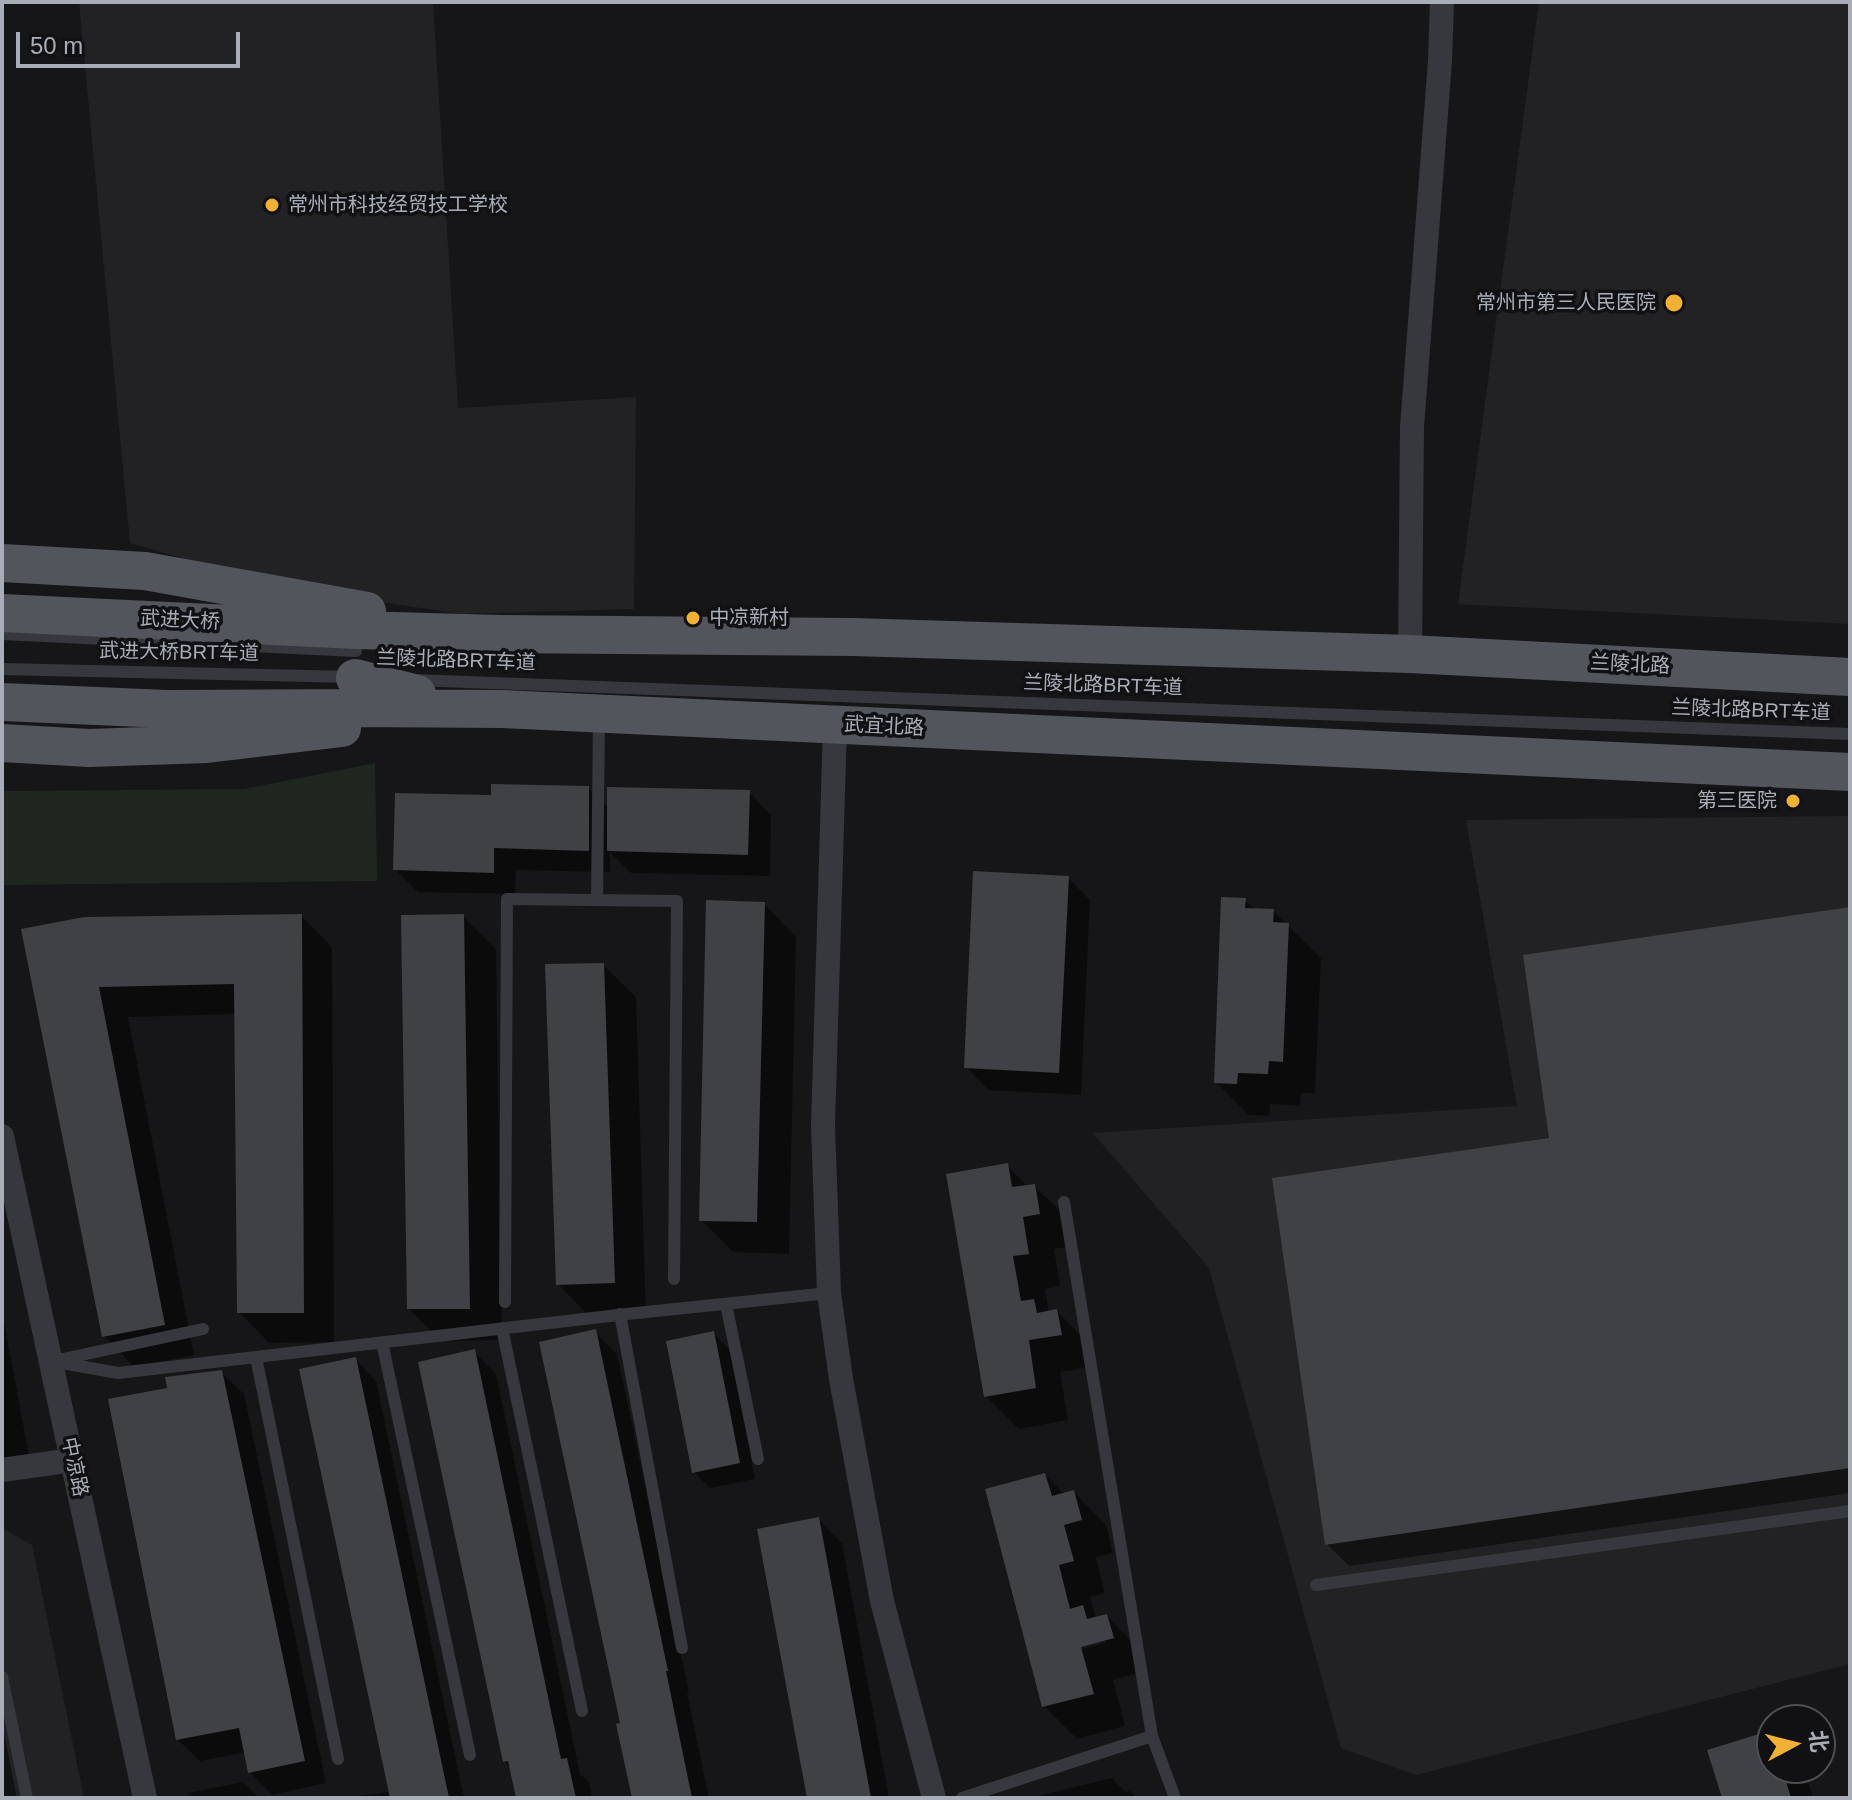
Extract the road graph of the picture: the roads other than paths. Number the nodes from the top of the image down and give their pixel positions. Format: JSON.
{"nodes":[{"id":1,"x":1442,"y":2,"type":"edge"},
{"id":2,"x":2,"y":563,"type":"edge"},
{"id":3,"x":2,"y":613,"type":"edge"},
{"id":4,"x":2,"y":634,"type":"edge"},
{"id":5,"x":500,"y":634,"type":"junction"},
{"id":6,"x":1410,"y":654,"type":"junction"},
{"id":7,"x":356,"y":667,"type":"junction"},
{"id":8,"x":2,"y":669,"type":"edge"},
{"id":9,"x":1850,"y":677,"type":"edge"},
{"id":10,"x":2,"y":702,"type":"edge"},
{"id":11,"x":502,"y":709,"type":"junction"},
{"id":12,"x":599,"y":714,"type":"junction"},
{"id":13,"x":835,"y":725,"type":"junction"},
{"id":14,"x":1850,"y":734,"type":"edge"},
{"id":15,"x":2,"y":743,"type":"edge"},
{"id":16,"x":1850,"y":772,"type":"edge"},
{"id":17,"x":597,"y":900,"type":"junction"},
{"id":18,"x":2,"y":1136,"type":"edge"},
{"id":19,"x":1064,"y":1202,"type":"dead end"},
{"id":20,"x":11,"y":1217,"type":"edge"},
{"id":21,"x":674,"y":1279,"type":"dead end"},
{"id":22,"x":829,"y":1293,"type":"junction"},
{"id":23,"x":505,"y":1302,"type":"dead end"},
{"id":24,"x":726,"y":1304,"type":"junction"},
{"id":25,"x":620,"y":1314,"type":"junction"},
{"id":26,"x":502,"y":1328,"type":"junction"},
{"id":27,"x":203,"y":1329,"type":"dead end"},
{"id":28,"x":382,"y":1342,"type":"junction"},
{"id":29,"x":256,"y":1357,"type":"junction"},
{"id":30,"x":51,"y":1361,"type":"junction"},
{"id":31,"x":758,"y":1459,"type":"dead end"},
{"id":32,"x":73,"y":1460,"type":"junction"},
{"id":33,"x":2,"y":1470,"type":"edge"},
{"id":34,"x":1850,"y":1511,"type":"edge"},
{"id":35,"x":1316,"y":1585,"type":"dead end"},
{"id":36,"x":682,"y":1648,"type":"dead end"},
{"id":37,"x":2,"y":1677,"type":"edge"},
{"id":38,"x":582,"y":1711,"type":"dead end"},
{"id":39,"x":1152,"y":1736,"type":"junction"},
{"id":40,"x":470,"y":1755,"type":"dead end"},
{"id":41,"x":338,"y":1759,"type":"dead end"},
{"id":42,"x":27,"y":1798,"type":"edge"},
{"id":43,"x":145,"y":1798,"type":"edge"},
{"id":44,"x":934,"y":1798,"type":"edge"},
{"id":45,"x":962,"y":1798,"type":"edge"},
{"id":46,"x":1175,"y":1798,"type":"edge"}],
"edges":[{"from":1,"to":6,"type":"street"},
{"from":2,"to":5,"type":"main road"},
{"from":3,"to":7,"type":"main road","name":"武进大桥"},
{"from":4,"to":7,"type":"lane","name":"武进大桥BRT车道"},
{"from":5,"to":6,"type":"main road"},
{"from":5,"to":7,"type":"main road"},
{"from":6,"to":9,"type":"main road","name":"兰陵北路"},
{"from":7,"to":8,"type":"lane","name":"武进大桥BRT车道"},
{"from":7,"to":10,"type":"main road"},
{"from":7,"to":11,"type":"main road","name":"武宜北路"},
{"from":7,"to":14,"type":"lane","name":"兰陵北路BRT车道"},
{"from":11,"to":12,"type":"main road","name":"武宜北路"},
{"from":11,"to":15,"type":"main road"},
{"from":12,"to":13,"type":"main road","name":"武宜北路"},
{"from":12,"to":17,"type":"lane"},
{"from":13,"to":16,"type":"main road","name":"武宜北路"},
{"from":13,"to":22,"type":"street"},
{"from":17,"to":21,"type":"lane"},
{"from":17,"to":23,"type":"lane"},
{"from":18,"to":20,"type":"street","name":"中凉路"},
{"from":19,"to":39,"type":"lane"},
{"from":20,"to":30,"type":"street","name":"中凉路"},
{"from":22,"to":24,"type":"lane"},
{"from":22,"to":44,"type":"street"},
{"from":24,"to":25,"type":"lane"},
{"from":24,"to":31,"type":"lane"},
{"from":25,"to":26,"type":"lane"},
{"from":25,"to":36,"type":"lane"},
{"from":26,"to":28,"type":"lane"},
{"from":26,"to":38,"type":"lane"},
{"from":27,"to":30,"type":"lane"},
{"from":28,"to":29,"type":"lane"},
{"from":28,"to":40,"type":"lane"},
{"from":29,"to":30,"type":"lane"},
{"from":29,"to":41,"type":"lane"},
{"from":30,"to":32,"type":"street","name":"中凉路"},
{"from":32,"to":33,"type":"street"},
{"from":32,"to":43,"type":"street","name":"中凉路"},
{"from":34,"to":35,"type":"lane"},
{"from":37,"to":42,"type":"lane"},
{"from":39,"to":45,"type":"lane"},
{"from":39,"to":46,"type":"lane"}]}
